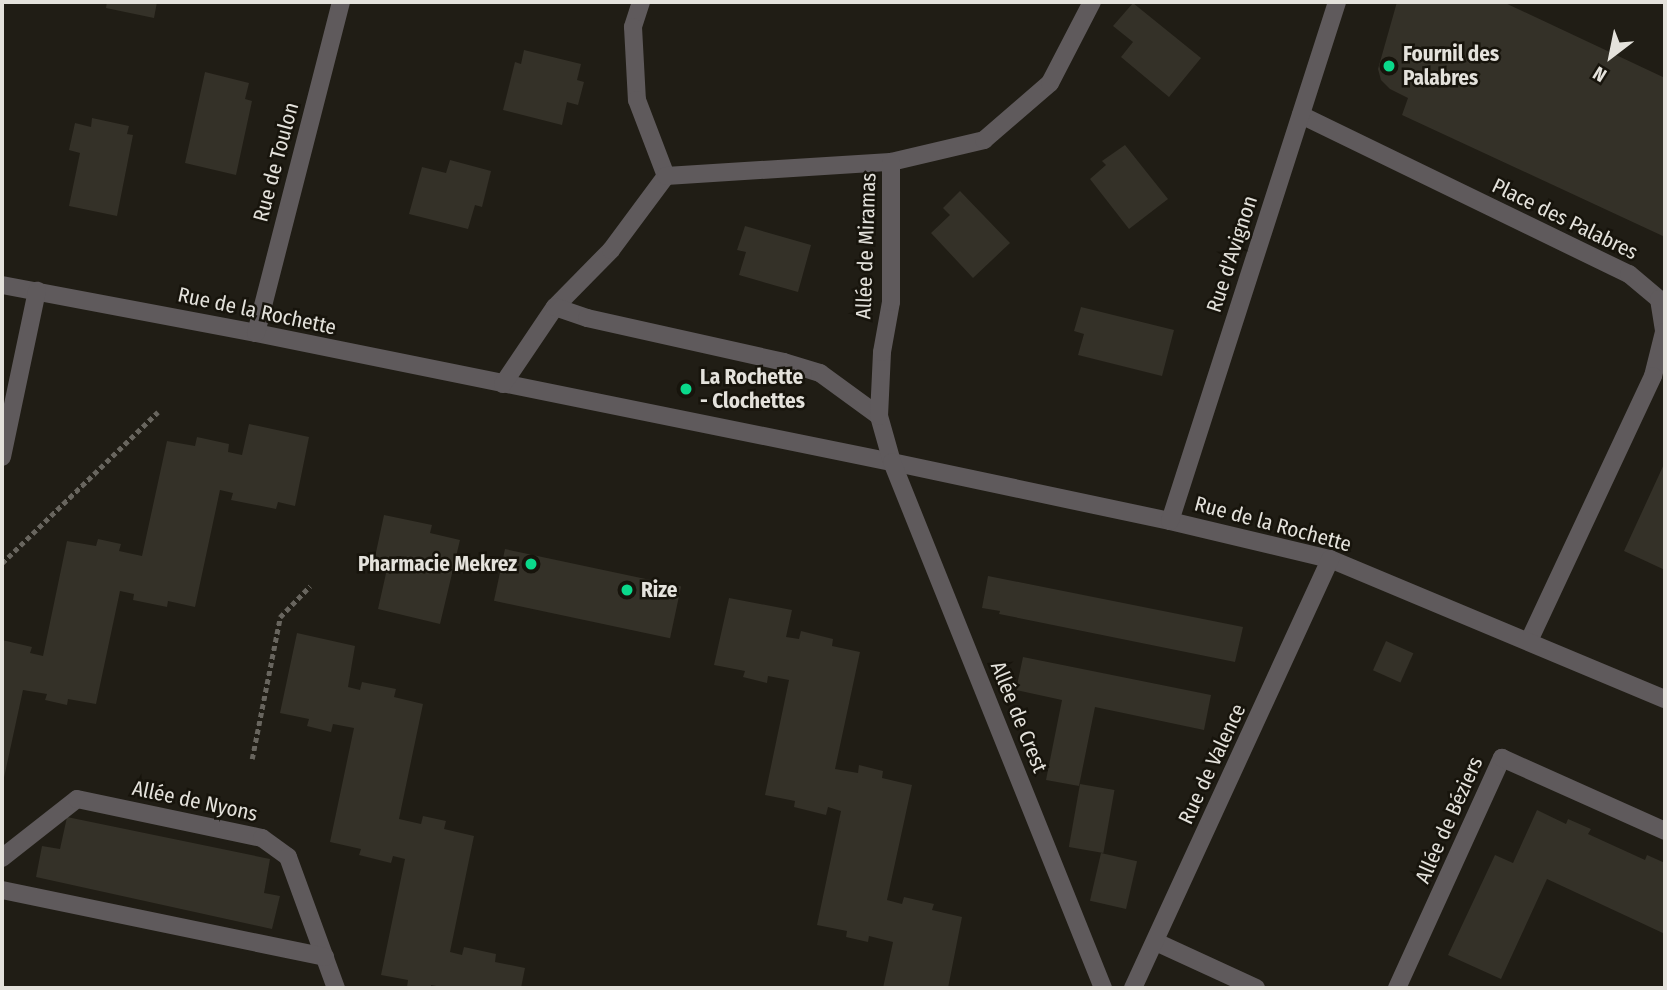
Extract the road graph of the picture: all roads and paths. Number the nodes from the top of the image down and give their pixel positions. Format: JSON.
{"nodes":[{"id":1,"x":341,"y":2,"type":"edge"},
{"id":2,"x":641,"y":2,"type":"edge"},
{"id":3,"x":1092,"y":2,"type":"edge"},
{"id":4,"x":1337,"y":2,"type":"edge"},
{"id":5,"x":1301,"y":115,"type":"junction"},
{"id":6,"x":891,"y":162,"type":"junction"},
{"id":7,"x":666,"y":176,"type":"junction"},
{"id":8,"x":2,"y":285,"type":"edge"},
{"id":9,"x":37,"y":291,"type":"junction"},
{"id":10,"x":555,"y":307,"type":"junction"},
{"id":11,"x":256,"y":333,"type":"junction"},
{"id":12,"x":503,"y":384,"type":"junction"},
{"id":13,"x":158,"y":412,"type":"dead end"},
{"id":14,"x":879,"y":415,"type":"junction"},
{"id":15,"x":2,"y":457,"type":"edge"},
{"id":16,"x":892,"y":462,"type":"junction"},
{"id":17,"x":1170,"y":521,"type":"junction"},
{"id":18,"x":1330,"y":559,"type":"junction"},
{"id":19,"x":2,"y":564,"type":"edge"},
{"id":20,"x":310,"y":586,"type":"dead end"},
{"id":21,"x":1529,"y":641,"type":"junction"},
{"id":22,"x":1665,"y":699,"type":"edge"},
{"id":23,"x":252,"y":759,"type":"dead end"},
{"id":24,"x":1665,"y":831,"type":"edge"},
{"id":25,"x":2,"y":858,"type":"edge"},
{"id":26,"x":2,"y":890,"type":"edge"},
{"id":27,"x":1156,"y":942,"type":"junction"},
{"id":28,"x":325,"y":957,"type":"junction"},
{"id":29,"x":336,"y":988,"type":"edge"},
{"id":30,"x":1103,"y":988,"type":"edge"},
{"id":31,"x":1133,"y":988,"type":"edge"},
{"id":32,"x":1256,"y":988,"type":"edge"},
{"id":33,"x":1397,"y":988,"type":"edge"}],
"edges":[{"from":1,"to":11,"type":"street","name":"Rue de Toulon"},
{"from":2,"to":7,"type":"street"},
{"from":3,"to":6,"type":"street","name":"Allée de Miramas"},
{"from":4,"to":5,"type":"street","name":"Rue d'Avignon"},
{"from":5,"to":17,"type":"street","name":"Rue d'Avignon"},
{"from":5,"to":21,"type":"street","name":"Place des Palabres"},
{"from":6,"to":7,"type":"street","name":"Allée de Miramas"},
{"from":6,"to":14,"type":"street","name":"Allée de Miramas"},
{"from":7,"to":10,"type":"street"},
{"from":8,"to":9,"type":"street","name":"Rue de la Rochette"},
{"from":9,"to":11,"type":"street","name":"Rue de la Rochette"},
{"from":9,"to":15,"type":"street"},
{"from":10,"to":12,"type":"street"},
{"from":10,"to":14,"type":"street"},
{"from":11,"to":12,"type":"street","name":"Rue de la Rochette"},
{"from":12,"to":16,"type":"street","name":"Rue de la Rochette"},
{"from":13,"to":19,"type":"path"},
{"from":14,"to":16,"type":"street"},
{"from":16,"to":17,"type":"street","name":"Rue de la Rochette"},
{"from":16,"to":30,"type":"street","name":"Allée de Crest"},
{"from":17,"to":18,"type":"street","name":"Rue de la Rochette"},
{"from":18,"to":21,"type":"street","name":"Rue de la Rochette"},
{"from":18,"to":27,"type":"street","name":"Rue de Valence"},
{"from":20,"to":23,"type":"path"},
{"from":21,"to":22,"type":"street","name":"Rue de la Rochette"},
{"from":24,"to":33,"type":"street","name":"Allée de Béziers"},
{"from":25,"to":28,"type":"street","name":"Allée de Nyons"},
{"from":26,"to":28,"type":"street"},
{"from":27,"to":31,"type":"street","name":"Rue de Valence"},
{"from":27,"to":32,"type":"street"},
{"from":28,"to":29,"type":"street","name":"Allée de Nyons"}]}
